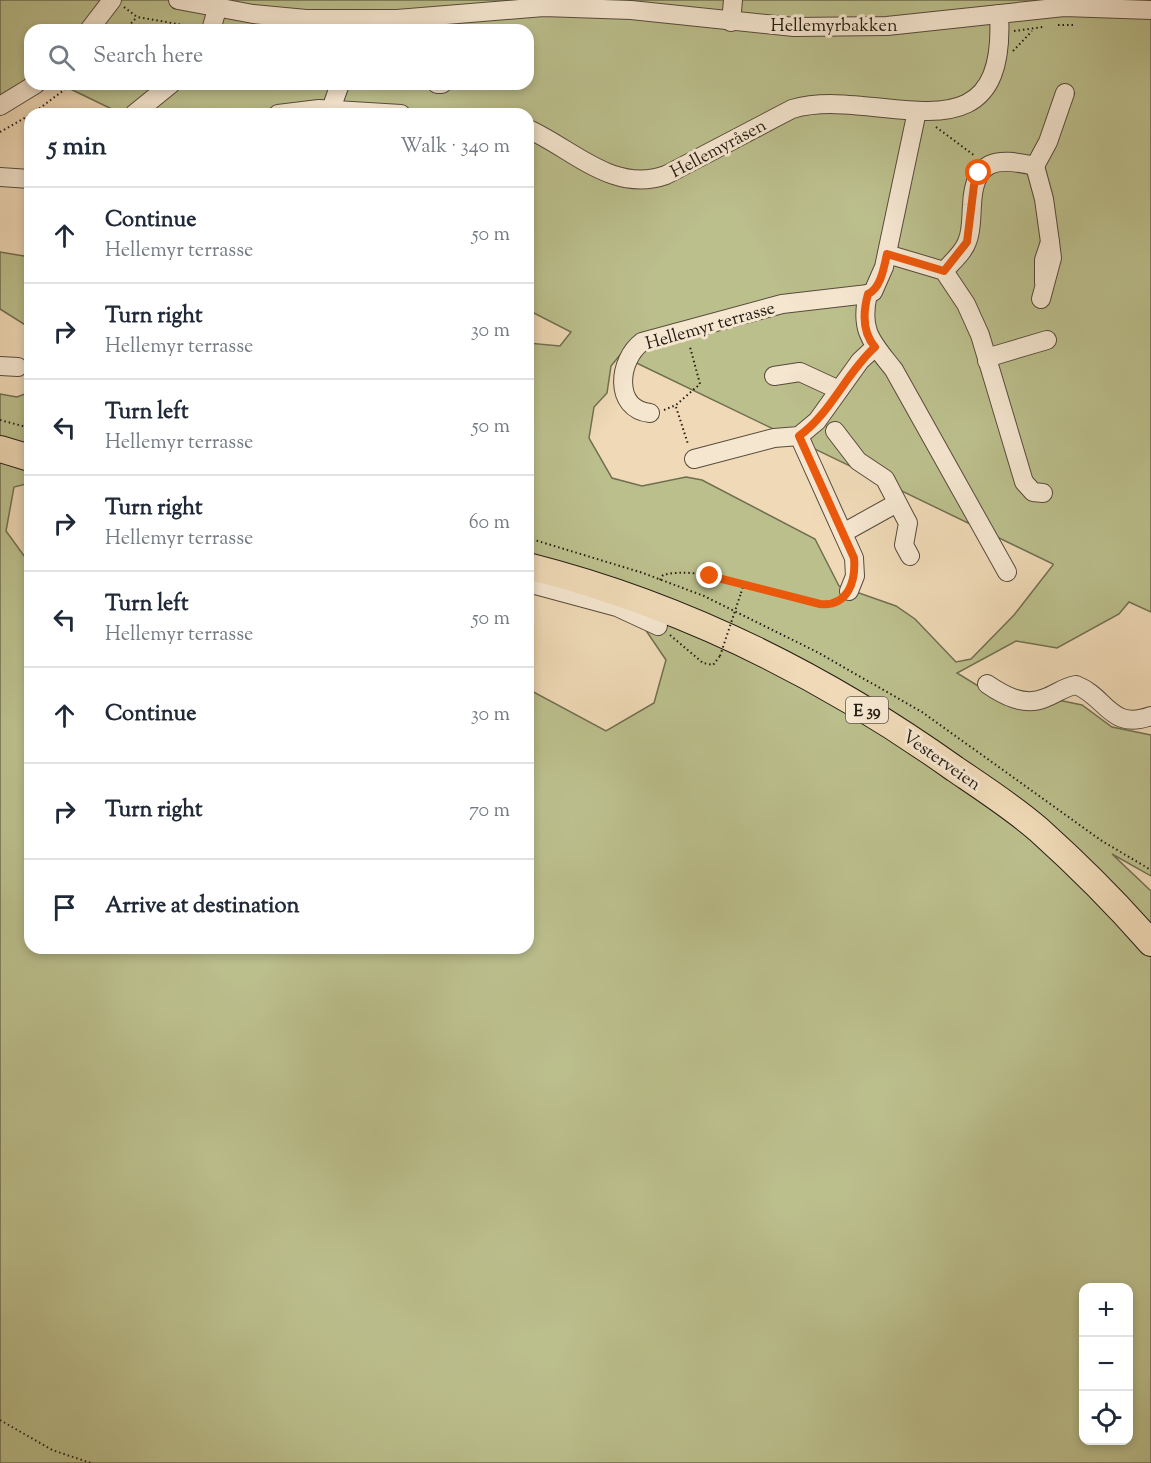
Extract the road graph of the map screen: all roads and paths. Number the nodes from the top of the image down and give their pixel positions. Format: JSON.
{"nodes":[{"id":1,"x":112,"y":0,"type":"edge"},
{"id":2,"x":178,"y":0,"type":"edge"},
{"id":3,"x":733,"y":0,"type":"edge"},
{"id":4,"x":210,"y":3,"type":"edge"},
{"id":5,"x":475,"y":5,"type":"edge"},
{"id":6,"x":128,"y":10,"type":"dead end"},
{"id":7,"x":1151,"y":10,"type":"edge"},
{"id":8,"x":999,"y":14,"type":"junction"},
{"id":9,"x":137,"y":17,"type":"junction"},
{"id":10,"x":731,"y":22,"type":"junction"},
{"id":11,"x":94,"y":24,"type":"edge"},
{"id":12,"x":131,"y":24,"type":"edge"},
{"id":13,"x":177,"y":24,"type":"edge"},
{"id":14,"x":211,"y":24,"type":"edge"},
{"id":15,"x":26,"y":90,"type":"edge"},
{"id":16,"x":64,"y":90,"type":"edge"},
{"id":17,"x":164,"y":90,"type":"edge"},
{"id":18,"x":338,"y":90,"type":"edge"},
{"id":19,"x":1065,"y":93,"type":"dead end"},
{"id":20,"x":0,"y":106,"type":"edge"},
{"id":21,"x":40,"y":108,"type":"edge"},
{"id":22,"x":141,"y":108,"type":"edge"},
{"id":23,"x":331,"y":108,"type":"edge"},
{"id":24,"x":917,"y":111,"type":"junction"},
{"id":25,"x":24,"y":119,"type":"edge"},
{"id":26,"x":0,"y":132,"type":"edge"},
{"id":27,"x":534,"y":132,"type":"edge"},
{"id":28,"x":986,"y":166,"type":"junction"},
{"id":29,"x":1035,"y":166,"type":"junction"},
{"id":30,"x":0,"y":177,"type":"edge"},
{"id":31,"x":24,"y":179,"type":"edge"},
{"id":32,"x":887,"y":254,"type":"junction"},
{"id":33,"x":944,"y":271,"type":"junction"},
{"id":34,"x":1042,"y":291,"type":"dead end"},
{"id":35,"x":868,"y":294,"type":"junction"},
{"id":36,"x":685,"y":330,"type":"junction"},
{"id":37,"x":1047,"y":340,"type":"dead end"},
{"id":38,"x":875,"y":347,"type":"junction"},
{"id":39,"x":987,"y":361,"type":"junction"},
{"id":40,"x":774,"y":376,"type":"dead end"},
{"id":41,"x":839,"y":390,"type":"junction"},
{"id":42,"x":676,"y":405,"type":"junction"},
{"id":43,"x":650,"y":413,"type":"joint"},
{"id":44,"x":0,"y":420,"type":"edge"},
{"id":45,"x":24,"y":426,"type":"edge"},
{"id":46,"x":835,"y":431,"type":"dead end"},
{"id":47,"x":0,"y":435,"type":"edge"},
{"id":48,"x":799,"y":436,"type":"junction"},
{"id":49,"x":24,"y":441,"type":"edge"},
{"id":50,"x":0,"y":449,"type":"edge"},
{"id":51,"x":692,"y":454,"type":"joint"},
{"id":52,"x":24,"y":456,"type":"edge"},
{"id":53,"x":1043,"y":493,"type":"dead end"},
{"id":54,"x":897,"y":503,"type":"junction"},
{"id":55,"x":843,"y":533,"type":"junction"},
{"id":56,"x":534,"y":555,"type":"edge"},
{"id":57,"x":910,"y":556,"type":"dead end"},
{"id":58,"x":534,"y":568,"type":"edge"},
{"id":59,"x":1007,"y":572,"type":"dead end"},
{"id":60,"x":660,"y":580,"type":"dead end"},
{"id":61,"x":744,"y":584,"type":"junction"},
{"id":62,"x":534,"y":585,"type":"edge"},
{"id":63,"x":849,"y":591,"type":"joint"},
{"id":64,"x":658,"y":626,"type":"joint"},
{"id":65,"x":987,"y":684,"type":"dead end"},
{"id":66,"x":1151,"y":716,"type":"edge"},
{"id":67,"x":1151,"y":921,"type":"edge"},
{"id":68,"x":1151,"y":943,"type":"edge"},
{"id":69,"x":0,"y":1420,"type":"edge"},
{"id":70,"x":91,"y":1463,"type":"edge"}],
"edges":[{"from":1,"to":11,"type":"street"},
{"from":2,"to":4,"type":"street","name":"Hellemyrbakken"},
{"from":3,"to":10,"type":"street"},
{"from":4,"to":5,"type":"street","name":"Hellemyrbakken"},
{"from":4,"to":14,"type":"street"},
{"from":5,"to":10,"type":"street","name":"Hellemyrbakken"},
{"from":6,"to":9,"type":"path"},
{"from":7,"to":8,"type":"street","name":"Hellemyrbakken"},
{"from":8,"to":10,"type":"street","name":"Hellemyrbakken"},
{"from":8,"to":24,"type":"street"},
{"from":9,"to":12,"type":"path"},
{"from":9,"to":13,"type":"path"},
{"from":15,"to":20,"type":"street"},
{"from":16,"to":21,"type":"path"},
{"from":17,"to":22,"type":"street"},
{"from":18,"to":23,"type":"street"},
{"from":19,"to":29,"type":"street"},
{"from":24,"to":27,"type":"street","name":"Hellemyråsen"},
{"from":24,"to":28,"type":"path"},
{"from":24,"to":32,"type":"street"},
{"from":25,"to":26,"type":"path"},
{"from":28,"to":29,"type":"street"},
{"from":28,"to":33,"type":"street"},
{"from":29,"to":34,"type":"street"},
{"from":30,"to":31,"type":"street"},
{"from":32,"to":33,"type":"street"},
{"from":32,"to":35,"type":"street"},
{"from":33,"to":39,"type":"street"},
{"from":35,"to":36,"type":"street","name":"Hellemyr terrasse"},
{"from":35,"to":38,"type":"street"},
{"from":36,"to":42,"type":"path"},
{"from":36,"to":43,"type":"street","name":"Hellemyr terrasse"},
{"from":37,"to":39,"type":"street"},
{"from":38,"to":41,"type":"street"},
{"from":38,"to":59,"type":"street"},
{"from":39,"to":53,"type":"street"},
{"from":40,"to":41,"type":"street"},
{"from":41,"to":48,"type":"street"},
{"from":42,"to":43,"type":"path"},
{"from":42,"to":51,"type":"path"},
{"from":44,"to":45,"type":"path"},
{"from":46,"to":54,"type":"street"},
{"from":47,"to":49,"type":"highway"},
{"from":48,"to":51,"type":"street"},
{"from":48,"to":55,"type":"street"},
{"from":50,"to":52,"type":"highway"},
{"from":54,"to":55,"type":"street"},
{"from":54,"to":57,"type":"street"},
{"from":55,"to":63,"type":"street"},
{"from":56,"to":67,"type":"highway","name":"Vesterveien","number":"E 39"},
{"from":58,"to":68,"type":"highway","name":"Vesterveien","number":"E 39"},
{"from":60,"to":61,"type":"path"},
{"from":61,"to":63,"type":"path"},
{"from":61,"to":64,"type":"path","bridge":true},
{"from":62,"to":64,"type":"street"},
{"from":65,"to":66,"type":"street"},
{"from":69,"to":70,"type":"path"}]}
